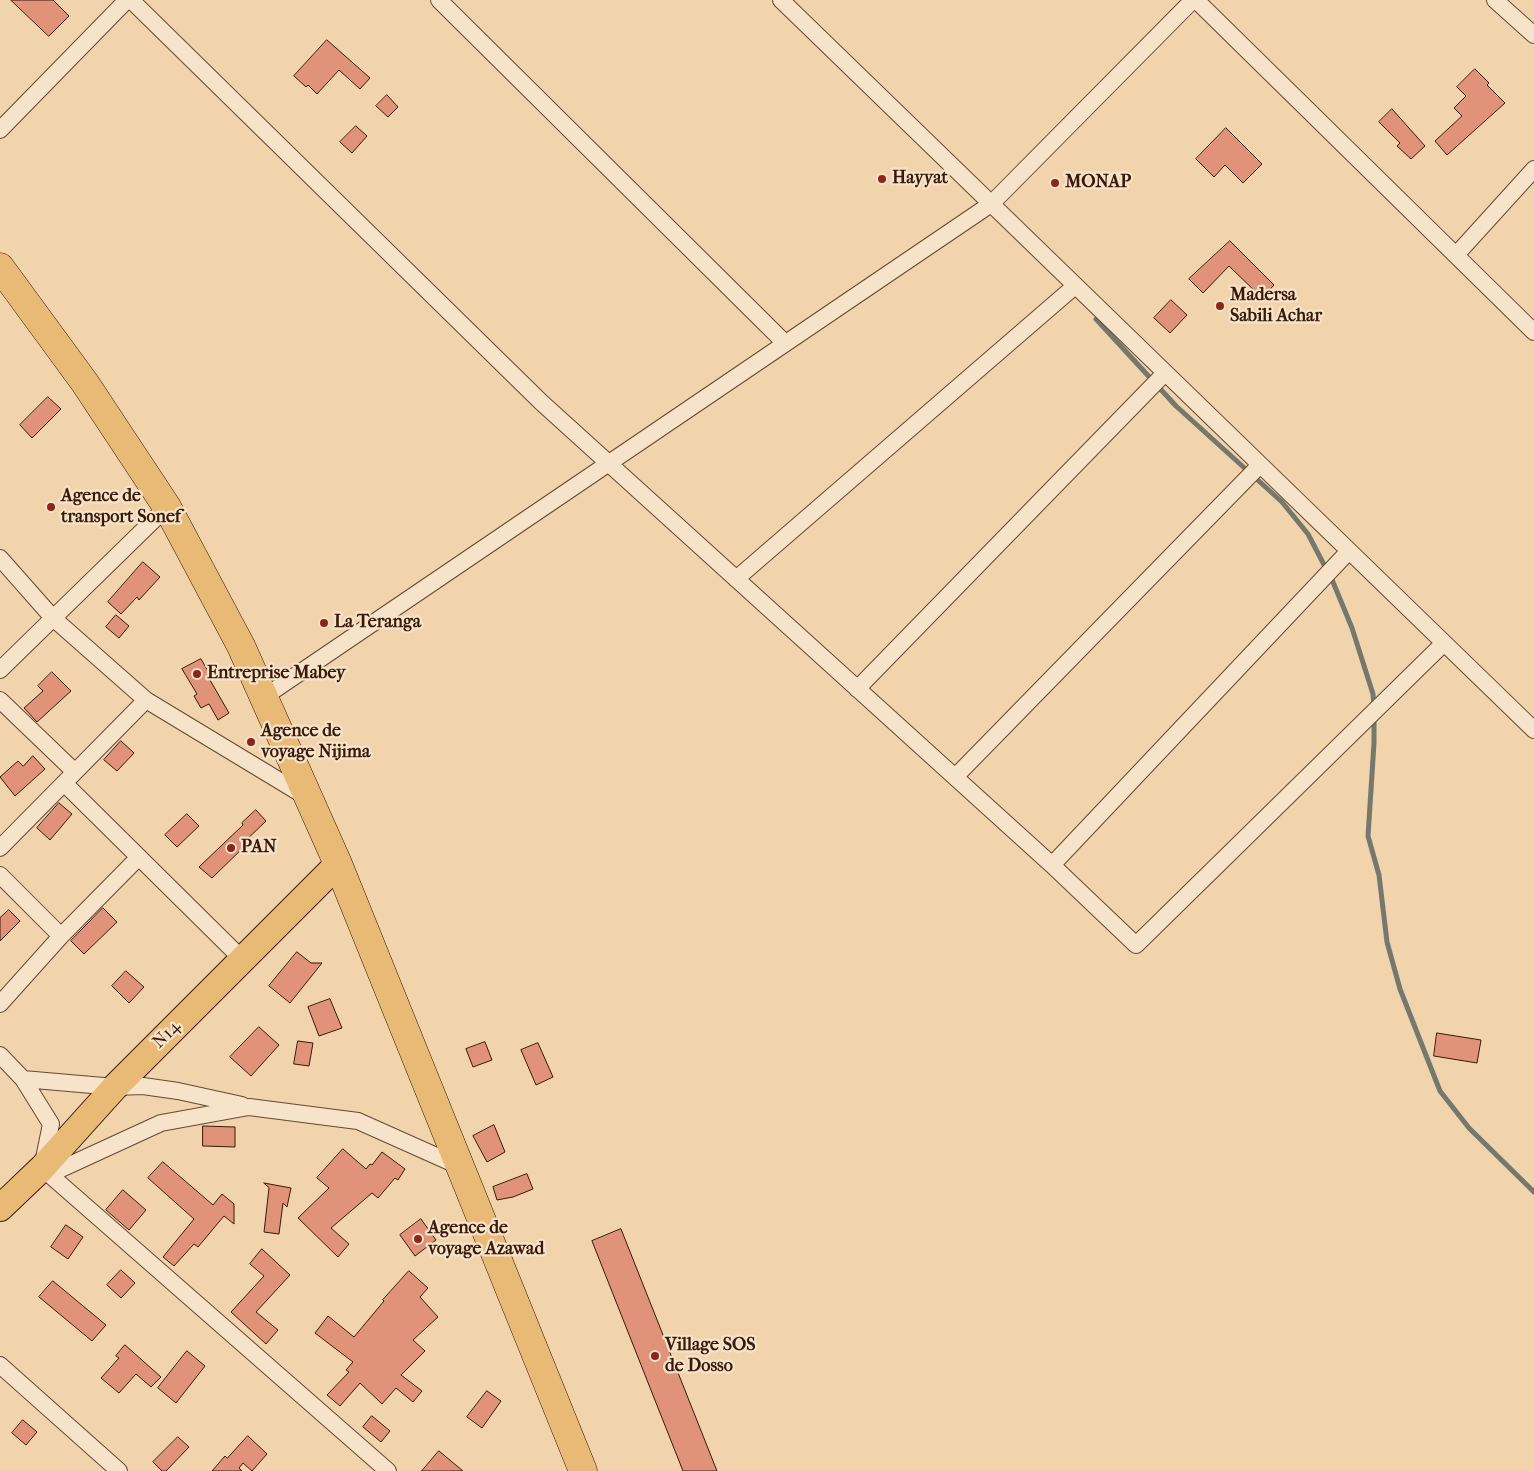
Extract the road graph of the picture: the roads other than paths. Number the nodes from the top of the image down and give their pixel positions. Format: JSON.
{"nodes":[{"id":1,"x":129,"y":0,"type":"edge"},
{"id":2,"x":439,"y":0,"type":"edge"},
{"id":3,"x":782,"y":0,"type":"edge"},
{"id":4,"x":1195,"y":0,"type":"edge"},
{"id":5,"x":1495,"y":0,"type":"edge"},
{"id":6,"x":1534,"y":35,"type":"edge"},
{"id":7,"x":0,"y":130,"type":"edge"},
{"id":8,"x":1534,"y":170,"type":"edge"},
{"id":9,"x":991,"y":204,"type":"junction"},
{"id":10,"x":1456,"y":255,"type":"junction"},
{"id":11,"x":0,"y":267,"type":"edge"},
{"id":12,"x":1075,"y":286,"type":"junction"},
{"id":13,"x":1534,"y":332,"type":"edge"},
{"id":14,"x":786,"y":343,"type":"junction"},
{"id":15,"x":1165,"y":373,"type":"junction"},
{"id":16,"x":609,"y":463,"type":"junction"},
{"id":17,"x":1260,"y":465,"type":"junction"},
{"id":18,"x":167,"y":507,"type":"junction"},
{"id":19,"x":1349,"y":551,"type":"junction"},
{"id":20,"x":0,"y":558,"type":"edge"},
{"id":21,"x":736,"y":579,"type":"junction"},
{"id":22,"x":53,"y":618,"type":"junction"},
{"id":23,"x":1444,"y":642,"type":"junction"},
{"id":24,"x":0,"y":670,"type":"edge"},
{"id":25,"x":857,"y":689,"type":"junction"},
{"id":26,"x":264,"y":697,"type":"junction"},
{"id":27,"x":0,"y":700,"type":"edge"},
{"id":28,"x":146,"y":700,"type":"junction"},
{"id":29,"x":1534,"y":730,"type":"edge"},
{"id":30,"x":70,"y":777,"type":"junction"},
{"id":31,"x":954,"y":777,"type":"junction"},
{"id":32,"x":310,"y":800,"type":"junction"},
{"id":33,"x":0,"y":848,"type":"edge"},
{"id":34,"x":139,"y":857,"type":"junction"},
{"id":35,"x":338,"y":864,"type":"junction"},
{"id":36,"x":1052,"y":865,"type":"junction"},
{"id":37,"x":0,"y":875,"type":"edge"},
{"id":38,"x":61,"y":936,"type":"junction"},
{"id":39,"x":242,"y":959,"type":"junction"},
{"id":40,"x":0,"y":1004,"type":"edge"},
{"id":41,"x":0,"y":1055,"type":"edge"},
{"id":42,"x":23,"y":1079,"type":"junction"},
{"id":43,"x":115,"y":1087,"type":"junction"},
{"id":44,"x":249,"y":1107,"type":"junction"},
{"id":45,"x":461,"y":1167,"type":"junction"},
{"id":46,"x":46,"y":1171,"type":"junction"},
{"id":47,"x":0,"y":1208,"type":"edge"},
{"id":48,"x":0,"y":1365,"type":"edge"},
{"id":49,"x":119,"y":1471,"type":"edge"},
{"id":50,"x":388,"y":1471,"type":"edge"},
{"id":51,"x":584,"y":1471,"type":"edge"}],
"edges":[{"from":1,"to":7,"type":"street"},
{"from":1,"to":16,"type":"street"},
{"from":2,"to":14,"type":"street"},
{"from":3,"to":9,"type":"street"},
{"from":4,"to":9,"type":"street"},
{"from":4,"to":10,"type":"street"},
{"from":5,"to":6,"type":"street"},
{"from":8,"to":10,"type":"street"},
{"from":9,"to":12,"type":"street"},
{"from":9,"to":14,"type":"street"},
{"from":10,"to":13,"type":"street"},
{"from":11,"to":18,"type":"highway"},
{"from":12,"to":15,"type":"street"},
{"from":12,"to":21,"type":"street"},
{"from":14,"to":16,"type":"street"},
{"from":15,"to":17,"type":"street"},
{"from":15,"to":25,"type":"street"},
{"from":16,"to":21,"type":"street"},
{"from":16,"to":26,"type":"street"},
{"from":17,"to":19,"type":"street"},
{"from":17,"to":31,"type":"street"},
{"from":18,"to":22,"type":"street"},
{"from":18,"to":26,"type":"highway"},
{"from":19,"to":23,"type":"street"},
{"from":19,"to":36,"type":"street"},
{"from":20,"to":22,"type":"street"},
{"from":21,"to":25,"type":"street"},
{"from":22,"to":24,"type":"street"},
{"from":22,"to":28,"type":"street"},
{"from":23,"to":29,"type":"street"},
{"from":23,"to":36,"type":"street"},
{"from":25,"to":31,"type":"street"},
{"from":26,"to":32,"type":"highway"},
{"from":27,"to":30,"type":"street"},
{"from":28,"to":30,"type":"street"},
{"from":28,"to":32,"type":"street"},
{"from":30,"to":33,"type":"street"},
{"from":30,"to":34,"type":"street"},
{"from":31,"to":36,"type":"street"},
{"from":32,"to":35,"type":"highway"},
{"from":34,"to":38,"type":"street"},
{"from":34,"to":39,"type":"street"},
{"from":35,"to":39,"type":"main road","name":"N14"},
{"from":35,"to":45,"type":"highway"},
{"from":37,"to":38,"type":"street"},
{"from":38,"to":40,"type":"street"},
{"from":39,"to":43,"type":"main road","name":"N14"},
{"from":41,"to":42,"type":"street"},
{"from":42,"to":43,"type":"street"},
{"from":42,"to":46,"type":"street"},
{"from":43,"to":44,"type":"street"},
{"from":43,"to":46,"type":"main road","name":"N14"},
{"from":44,"to":45,"type":"street"},
{"from":44,"to":46,"type":"street"},
{"from":45,"to":51,"type":"highway"},
{"from":46,"to":47,"type":"main road","name":"N14"},
{"from":46,"to":50,"type":"street"},
{"from":48,"to":49,"type":"street"}]}
